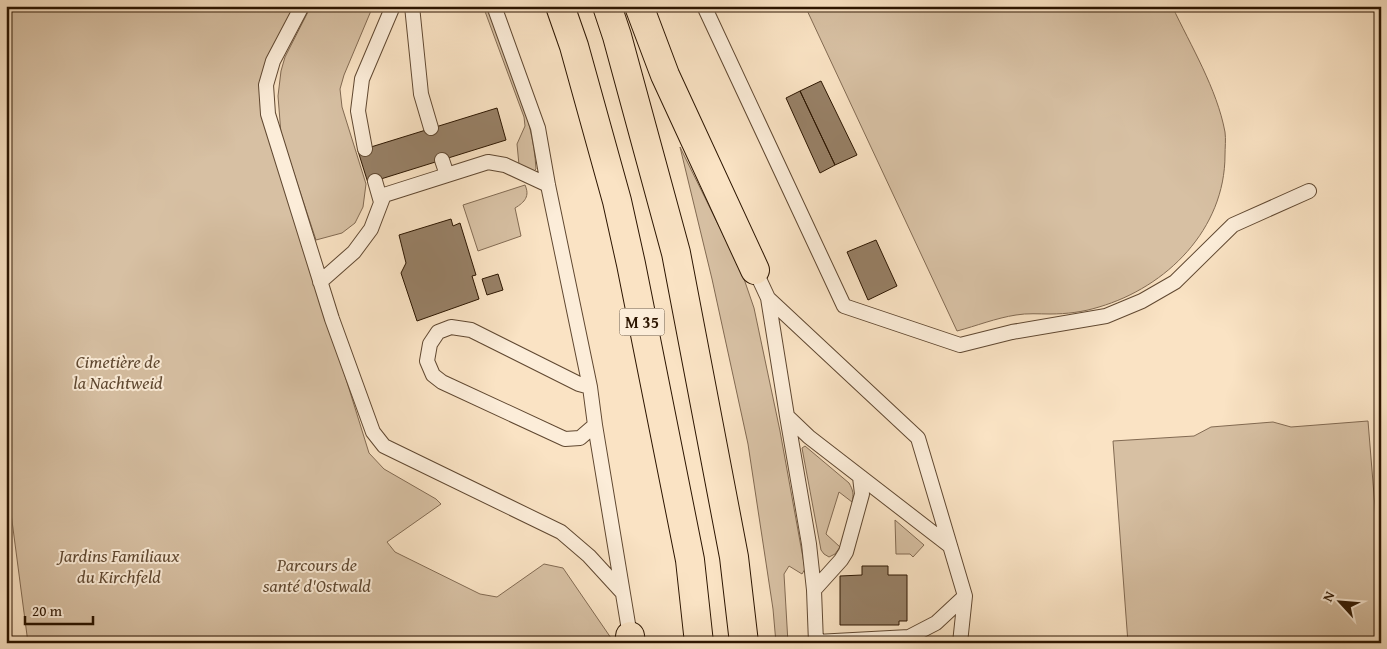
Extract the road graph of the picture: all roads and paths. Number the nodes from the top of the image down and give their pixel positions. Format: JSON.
{"nodes":[{"id":1,"x":302,"y":6,"type":"edge"},
{"id":2,"x":393,"y":6,"type":"edge"},
{"id":3,"x":412,"y":6,"type":"edge"},
{"id":4,"x":494,"y":6,"type":"edge"},
{"id":5,"x":560,"y":6,"type":"edge"},
{"id":6,"x":607,"y":6,"type":"edge"},
{"id":7,"x":639,"y":6,"type":"edge"},
{"id":8,"x":704,"y":6,"type":"edge"},
{"id":9,"x":431,"y":128,"type":"dead end"},
{"id":10,"x":365,"y":149,"type":"dead end"},
{"id":11,"x":442,"y":160,"type":"dead end"},
{"id":12,"x":447,"y":175,"type":"junction"},
{"id":13,"x":374,"y":181,"type":"dead end"},
{"id":14,"x":548,"y":185,"type":"junction"},
{"id":15,"x":1309,"y":191,"type":"dead end"},
{"id":16,"x":381,"y":202,"type":"junction"},
{"id":17,"x":755,"y":270,"type":"joint"},
{"id":18,"x":320,"y":282,"type":"junction"},
{"id":19,"x":768,"y":298,"type":"junction"},
{"id":20,"x":590,"y":387,"type":"junction"},
{"id":21,"x":787,"y":416,"type":"junction"},
{"id":22,"x":595,"y":425,"type":"junction"},
{"id":23,"x":860,"y":477,"type":"junction"},
{"id":24,"x":950,"y":546,"type":"junction"},
{"id":25,"x":814,"y":590,"type":"junction"},
{"id":26,"x":622,"y":592,"type":"junction"},
{"id":27,"x":964,"y":596,"type":"junction"},
{"id":28,"x":630,"y":639,"type":"edge"},
{"id":29,"x":909,"y":640,"type":"edge"},
{"id":30,"x":854,"y":641,"type":"edge"},
{"id":31,"x":816,"y":642,"type":"edge"},
{"id":32,"x":699,"y":643,"type":"edge"},
{"id":33,"x":744,"y":643,"type":"edge"},
{"id":34,"x":960,"y":643,"type":"edge"}],
"edges":[{"from":1,"to":18,"type":"lane"},
{"from":2,"to":10,"type":"lane"},
{"from":3,"to":9,"type":"lane"},
{"from":4,"to":14,"type":"lane"},
{"from":5,"to":32,"type":"highway","number":"M 35"},
{"from":6,"to":33,"type":"highway","number":"M 35"},
{"from":7,"to":17,"type":"highway"},
{"from":8,"to":15,"type":"lane"},
{"from":11,"to":12,"type":"lane"},
{"from":12,"to":14,"type":"lane"},
{"from":12,"to":16,"type":"lane"},
{"from":13,"to":16,"type":"lane"},
{"from":14,"to":20,"type":"lane"},
{"from":16,"to":18,"type":"lane"},
{"from":17,"to":19,"type":"lane"},
{"from":18,"to":26,"type":"lane"},
{"from":19,"to":21,"type":"lane"},
{"from":19,"to":24,"type":"lane"},
{"from":20,"to":22,"type":"lane"},
{"from":20,"to":22,"type":"lane"},
{"from":21,"to":23,"type":"lane"},
{"from":21,"to":25,"type":"lane"},
{"from":22,"to":26,"type":"lane"},
{"from":23,"to":24,"type":"lane"},
{"from":23,"to":25,"type":"lane"},
{"from":24,"to":27,"type":"lane"},
{"from":25,"to":31,"type":"lane"},
{"from":26,"to":28,"type":"lane"},
{"from":27,"to":29,"type":"lane"},
{"from":27,"to":34,"type":"lane"},
{"from":29,"to":30,"type":"lane"},
{"from":30,"to":31,"type":"lane"}]}
